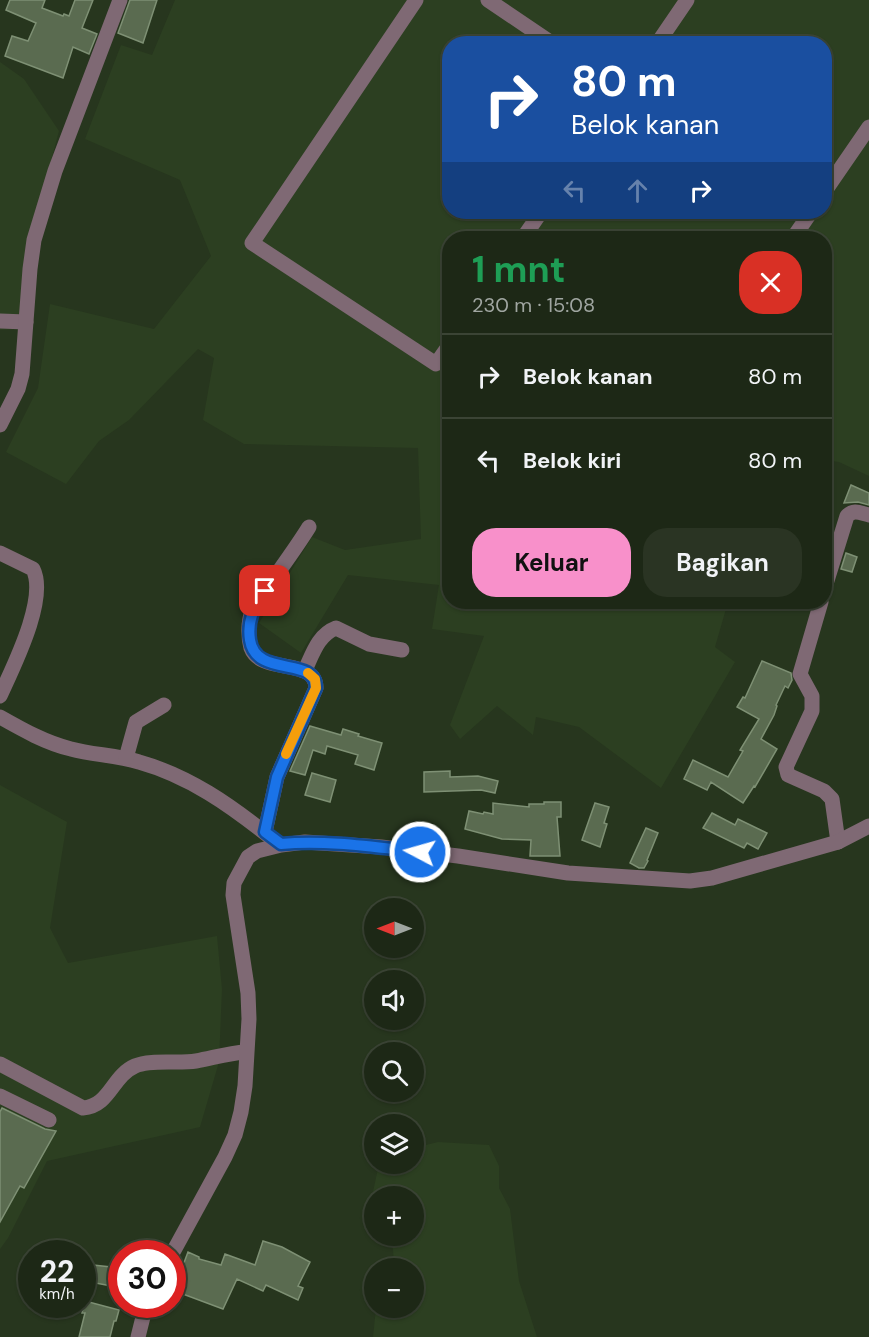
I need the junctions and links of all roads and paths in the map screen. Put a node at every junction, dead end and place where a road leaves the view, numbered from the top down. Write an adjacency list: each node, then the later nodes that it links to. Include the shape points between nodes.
1 (120, 0): 10 (street, via 39,224 31,256)
2 (416, 0): 11 (street, via 252,243 436,363)
3 (488, 0): 5 (street)
4 (687, 0): 6 (street)
5 (542, 36)
6 (662, 36)
7 (869, 127): 8 (street)
8 (832, 181)
9 (0, 321): 10 (street)
10 (26, 322): 12 (street, via 22,374)
11 (442, 355)
12 (0, 425)
13 (869, 515): 16 (street, via 850,512 846,516)
14 (309, 527): 19 (street, via 253,609 249,626 256,655 268,662)
15 (0, 553): 20 (street, via 33,569 37,584 27,632)
16 (832, 563)
17 (819, 609): 26 (street, via 800,674 812,696 812,711 786,767 788,775 824,791 832,799)
18 (402, 650): 19 (street, via 369,644 336,628 318,642)
19 (305, 670): 25 (street, via 315,679 316,688 277,777)
20 (0, 696)
21 (164, 705): 23 (street, via 136,722)
22 (0, 717): 23 (street, via 54,744)
23 (126, 758): 25 (street, via 201,787)
24 (869, 826): 26 (street)
25 (265, 832): 27 (street)
26 (838, 842): 27 (street, via 690,881 568,873 381,847)
27 (281, 844): 28 (street, via 248,857 234,883 248,993)
28 (246, 1052): 29 (street, via 134,1066 100,1103 82,1108); 32 (street, via 245,1086 235,1135)
29 (0, 1064)
30 (0, 1096): 31 (street)
31 (49, 1120)
32 (180, 1240)
33 (143, 1318): 34 (street)
34 (138, 1337)

